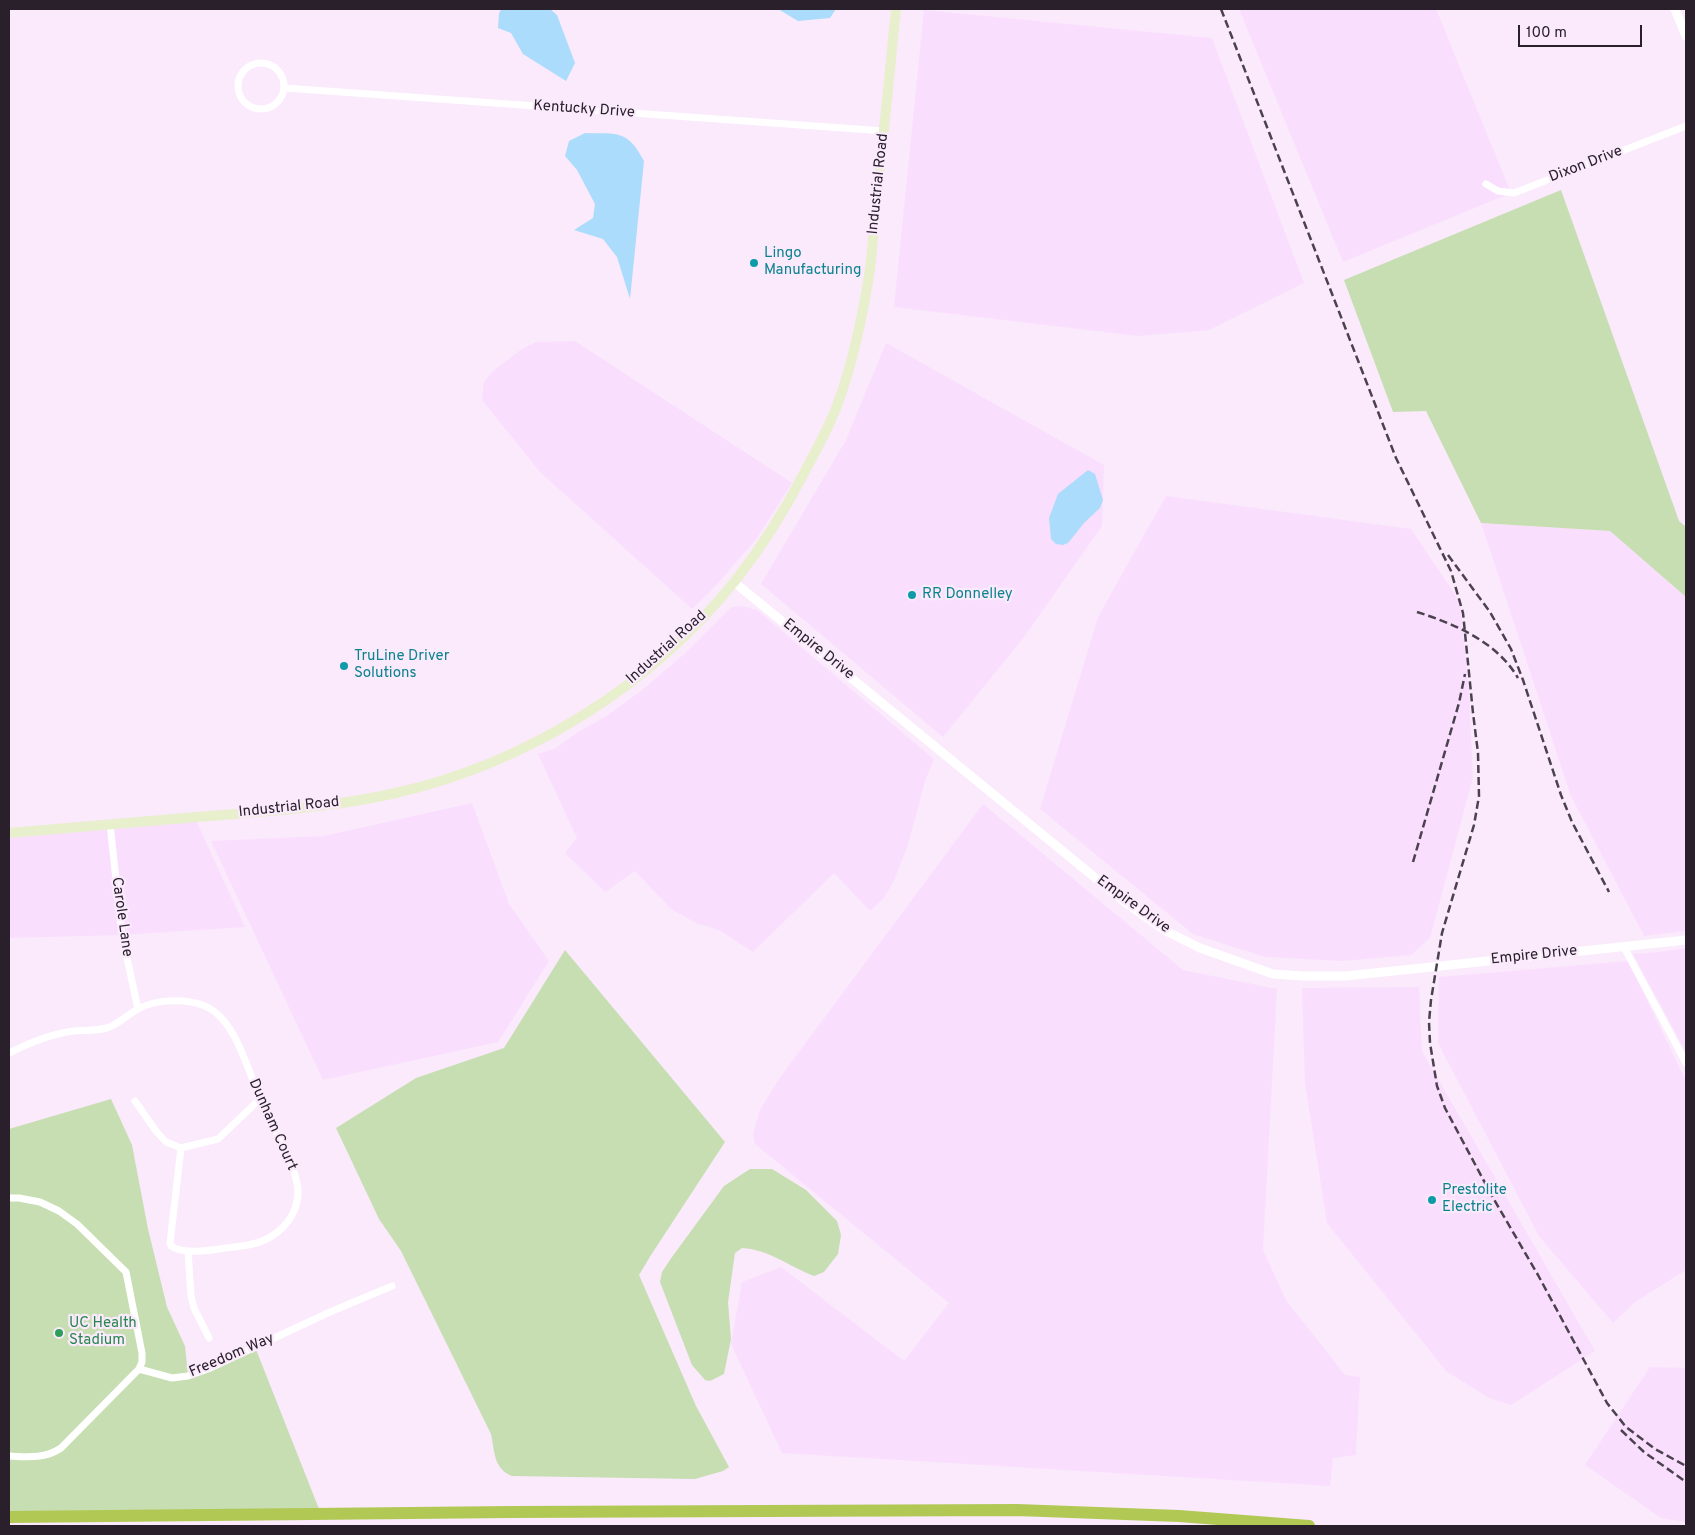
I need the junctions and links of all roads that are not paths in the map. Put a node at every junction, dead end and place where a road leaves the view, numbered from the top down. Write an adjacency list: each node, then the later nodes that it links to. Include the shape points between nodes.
1 (896, 9): 6 (main road, Industrial Road)
2 (1676, 9): 3 (street)
3 (1686, 36)
4 (285, 88): 4 (street, via 281,73 267,63 247,67 238,80 244,103 258,110 275,105); 6 (street, Kentucky Drive)
5 (1686, 126): 7 (street, Dixon Drive, via 1514,193 1498,191)
6 (884, 131): 8 (main road, Industrial Road, via 870,269 848,374 837,406 794,491)
7 (1486, 184)
8 (734, 582): 9 (main road, Industrial Road, via 684,636 621,690 558,729 465,772 397,793 320,807); 12 (street, Empire Drive, via 1137,912 1200,948 1273,974 1346,976)
9 (110, 824): 10 (main road, Industrial Road); 13 (street, Carole Lane, via 122,935)
10 (9, 833)
11 (1686, 940): 12 (street, Empire Drive)
12 (1624, 946): 15 (street)
13 (138, 1009): 14 (street, Dunham Court, via 108,1028 48,1037); 16 (street, Dunham Court, via 150,1004 181,1001 205,1006 219,1014 233,1034)
14 (9, 1053)
15 (1686, 1063)
16 (260, 1099): 18 (street, via 218,1139); 20 (street, Dunham Court, via 296,1180 294,1212 281,1230 260,1243)
17 (135, 1101): 18 (street, via 166,1142)
18 (181, 1148): 20 (street, via 170,1242 176,1249)
19 (9, 1198): 23 (street, via 40,1202 60,1211 126,1272 142,1353)
20 (188, 1251): 22 (street, via 191,1296)
21 (392, 1286): 23 (street, Freedom Way, via 188,1376 172,1378)
22 (209, 1338)
23 (139, 1369): 24 (street, via 53,1454)
24 (9, 1456)
25 (9, 1517): 26 (highway, via 1017,1510 1179,1516)
26 (1309, 1526)

